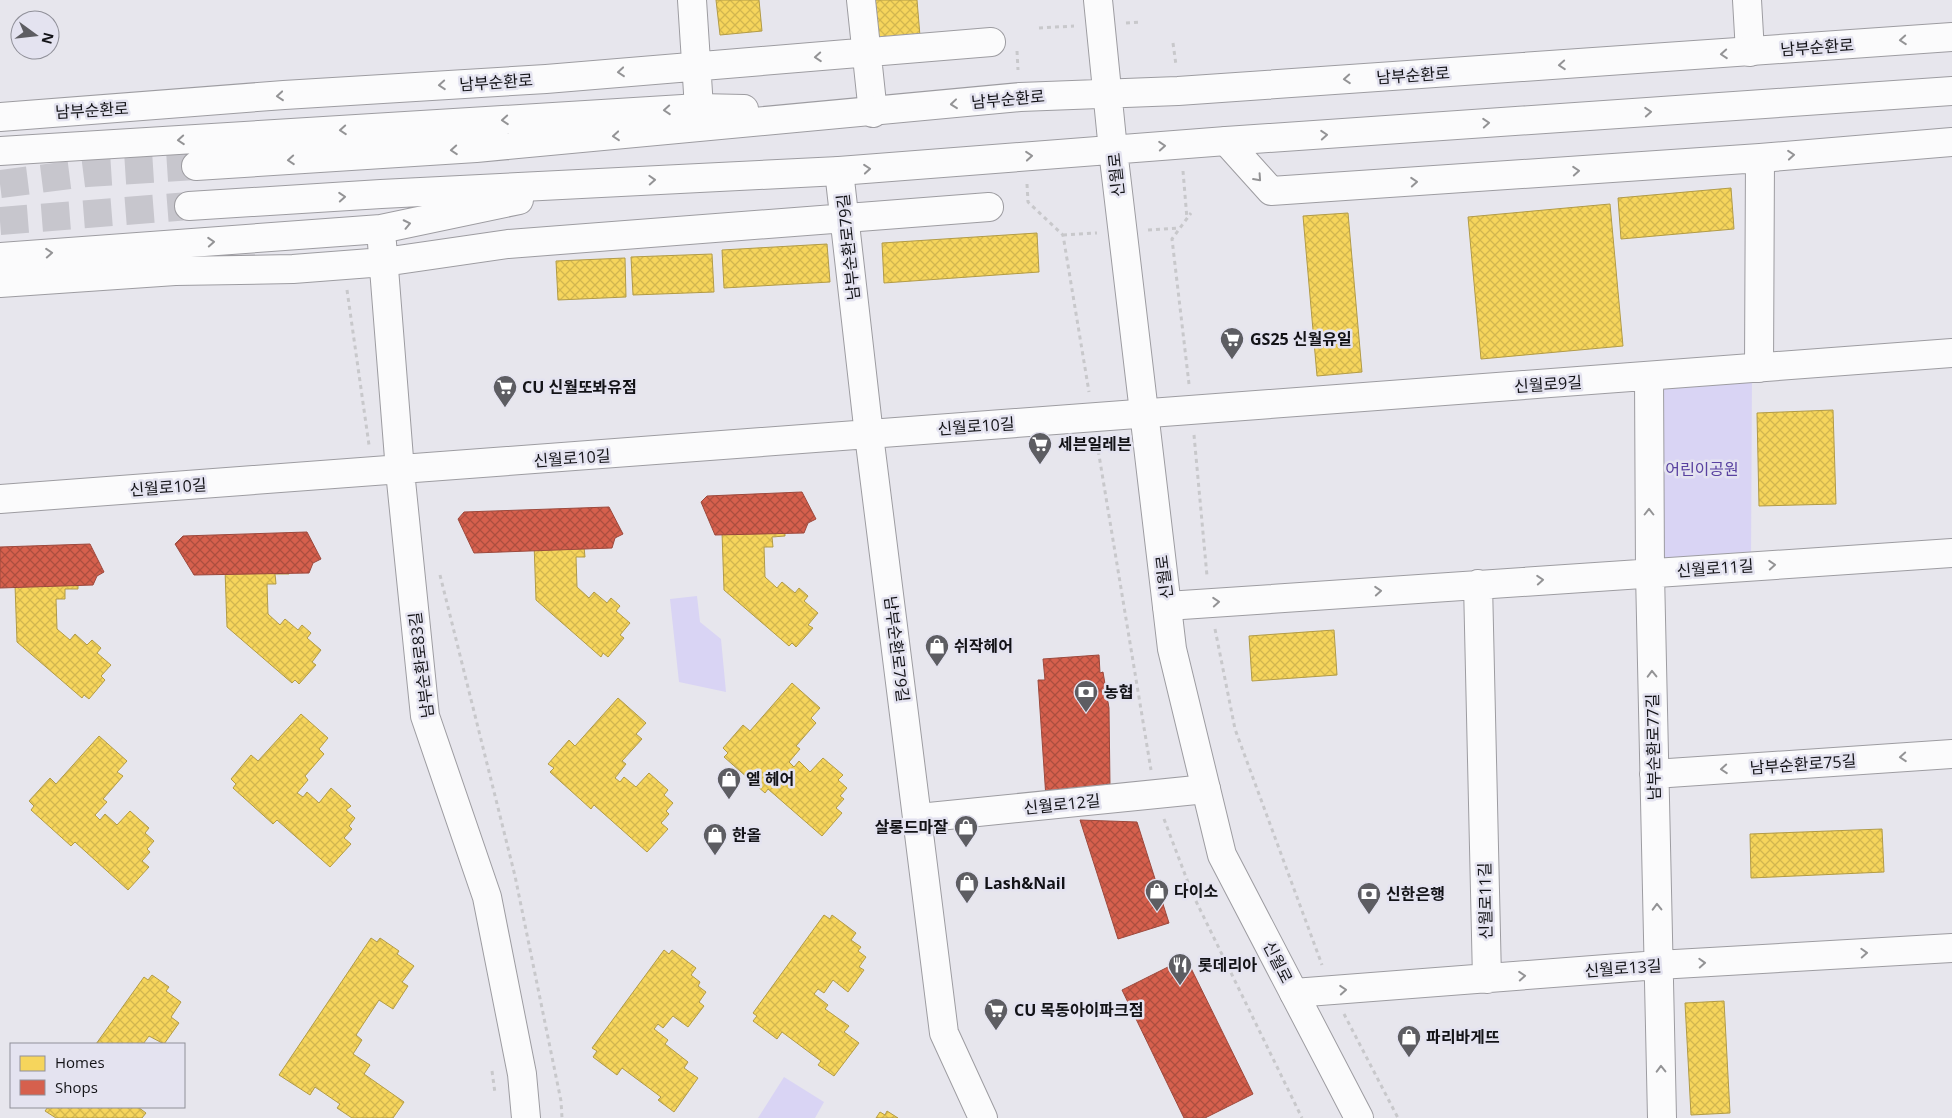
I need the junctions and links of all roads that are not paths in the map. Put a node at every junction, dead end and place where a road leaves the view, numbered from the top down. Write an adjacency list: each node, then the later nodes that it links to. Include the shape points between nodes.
1 (692, 0): 9 (street)
2 (861, 0): 8 (street)
3 (1098, 0): 11 (street, 신월로)
4 (1747, 0): 7 (street)
5 (1952, 37): 7 (street, 남부순환로, one-way to 7)
6 (991, 42): 8 (street, 남부순환로)
7 (1750, 52): 11 (street, 남부순환로, one-way to 11)
8 (867, 53): 9 (street, 남부순환로, one-way to 9); 14 (street)
9 (696, 66): 12 (street, 남부순환로, one-way to 12); 13 (street)
10 (1952, 91): 17 (street, one-way to 10)
11 (1108, 93): 14 (street, 남부순환로, one-way to 14, via 1020,97); 19 (street, 신월로)
12 (207, 102): 15 (street, 남부순환로); 16 (street)
13 (699, 108): 14 (street, 남부순환로); 16 (street, 남부순환로, one-way to 16)
14 (873, 112): 22 (street, 남부순환로, one-way to 22, via 476,148)
15 (0, 117)
16 (209, 138): 20 (street, 남부순환로, one-way to 20)
17 (1226, 142): 19 (street, one-way to 17); 21 (street, one-way to 21, via 1271,192)
18 (1952, 142): 21 (street, one-way to 18)
19 (1113, 150): 23 (street, one-way to 19); 37 (street, 신월로)
20 (0, 151)
21 (1760, 158): 35 (street)
22 (196, 166)
23 (840, 171): 24 (street, one-way to 23); 27 (street, 남부순환로79길)
24 (604, 182): 25 (street, one-way to 24); 28 (street, one-way to 24)
25 (189, 206)
26 (988, 207): 27 (street)
27 (845, 220): 31 (street, via 508,244); 38 (street, 남부순환로79길)
28 (381, 229): 29 (street, one-way to 28); 31 (street, 남부순환로83길)
29 (176, 244): 30 (street, one-way to 29); 32 (street)
30 (0, 257)
31 (384, 262): 32 (street, via 293,269); 39 (street, 남부순환로83길)
32 (174, 271): 33 (street)
33 (0, 283)
34 (1952, 353): 35 (street, 신월로9길)
35 (1759, 368): 36 (street, 신월로9길)
36 (1649, 376): 37 (street, 신월로9길); 42 (street, 남부순환로77길, one-way to 36)
37 (1144, 414): 38 (street, 신월로10길); 44 (street, 신월로)
38 (869, 434): 39 (street, 신월로10길); 48 (street, 남부순환로79길)
39 (400, 471): 40 (street, 신월로10길); 53 (street, 남부순환로83길, via 425,716 487,897 522,1074)
40 (0, 499)
41 (1952, 552): 42 (street, 신월로11길, one-way to 41)
42 (1650, 573): 43 (street, 신월로11길, one-way to 42); 46 (street, 남부순환로77길, one-way to 42)
43 (1478, 584): 44 (street, 신월로11길, one-way to 43); 51 (street, 신월로11길)
44 (1167, 606): 47 (street, 신월로, via 1172,649)
45 (1952, 754): 46 (street, 남부순환로75길, one-way to 46)
46 (1654, 774): 50 (street, 남부순환로77길, one-way to 46)
47 (1206, 789): 48 (street, 신월로12길); 52 (street, 신월로, via 1222,855)
48 (919, 818): 54 (street, 남부순환로79길, via 944,1033)
49 (1952, 948): 50 (street, 신월로13길, one-way to 49)
50 (1658, 966): 51 (street, 신월로13길, one-way to 50); 56 (street, 남부순환로77길, one-way to 50)
51 (1486, 979): 52 (street, 신월로13길, one-way to 51)
52 (1294, 993): 55 (street, 신월로)
53 (526, 1118)
54 (983, 1118)
55 (1359, 1118)
56 (1662, 1118)

